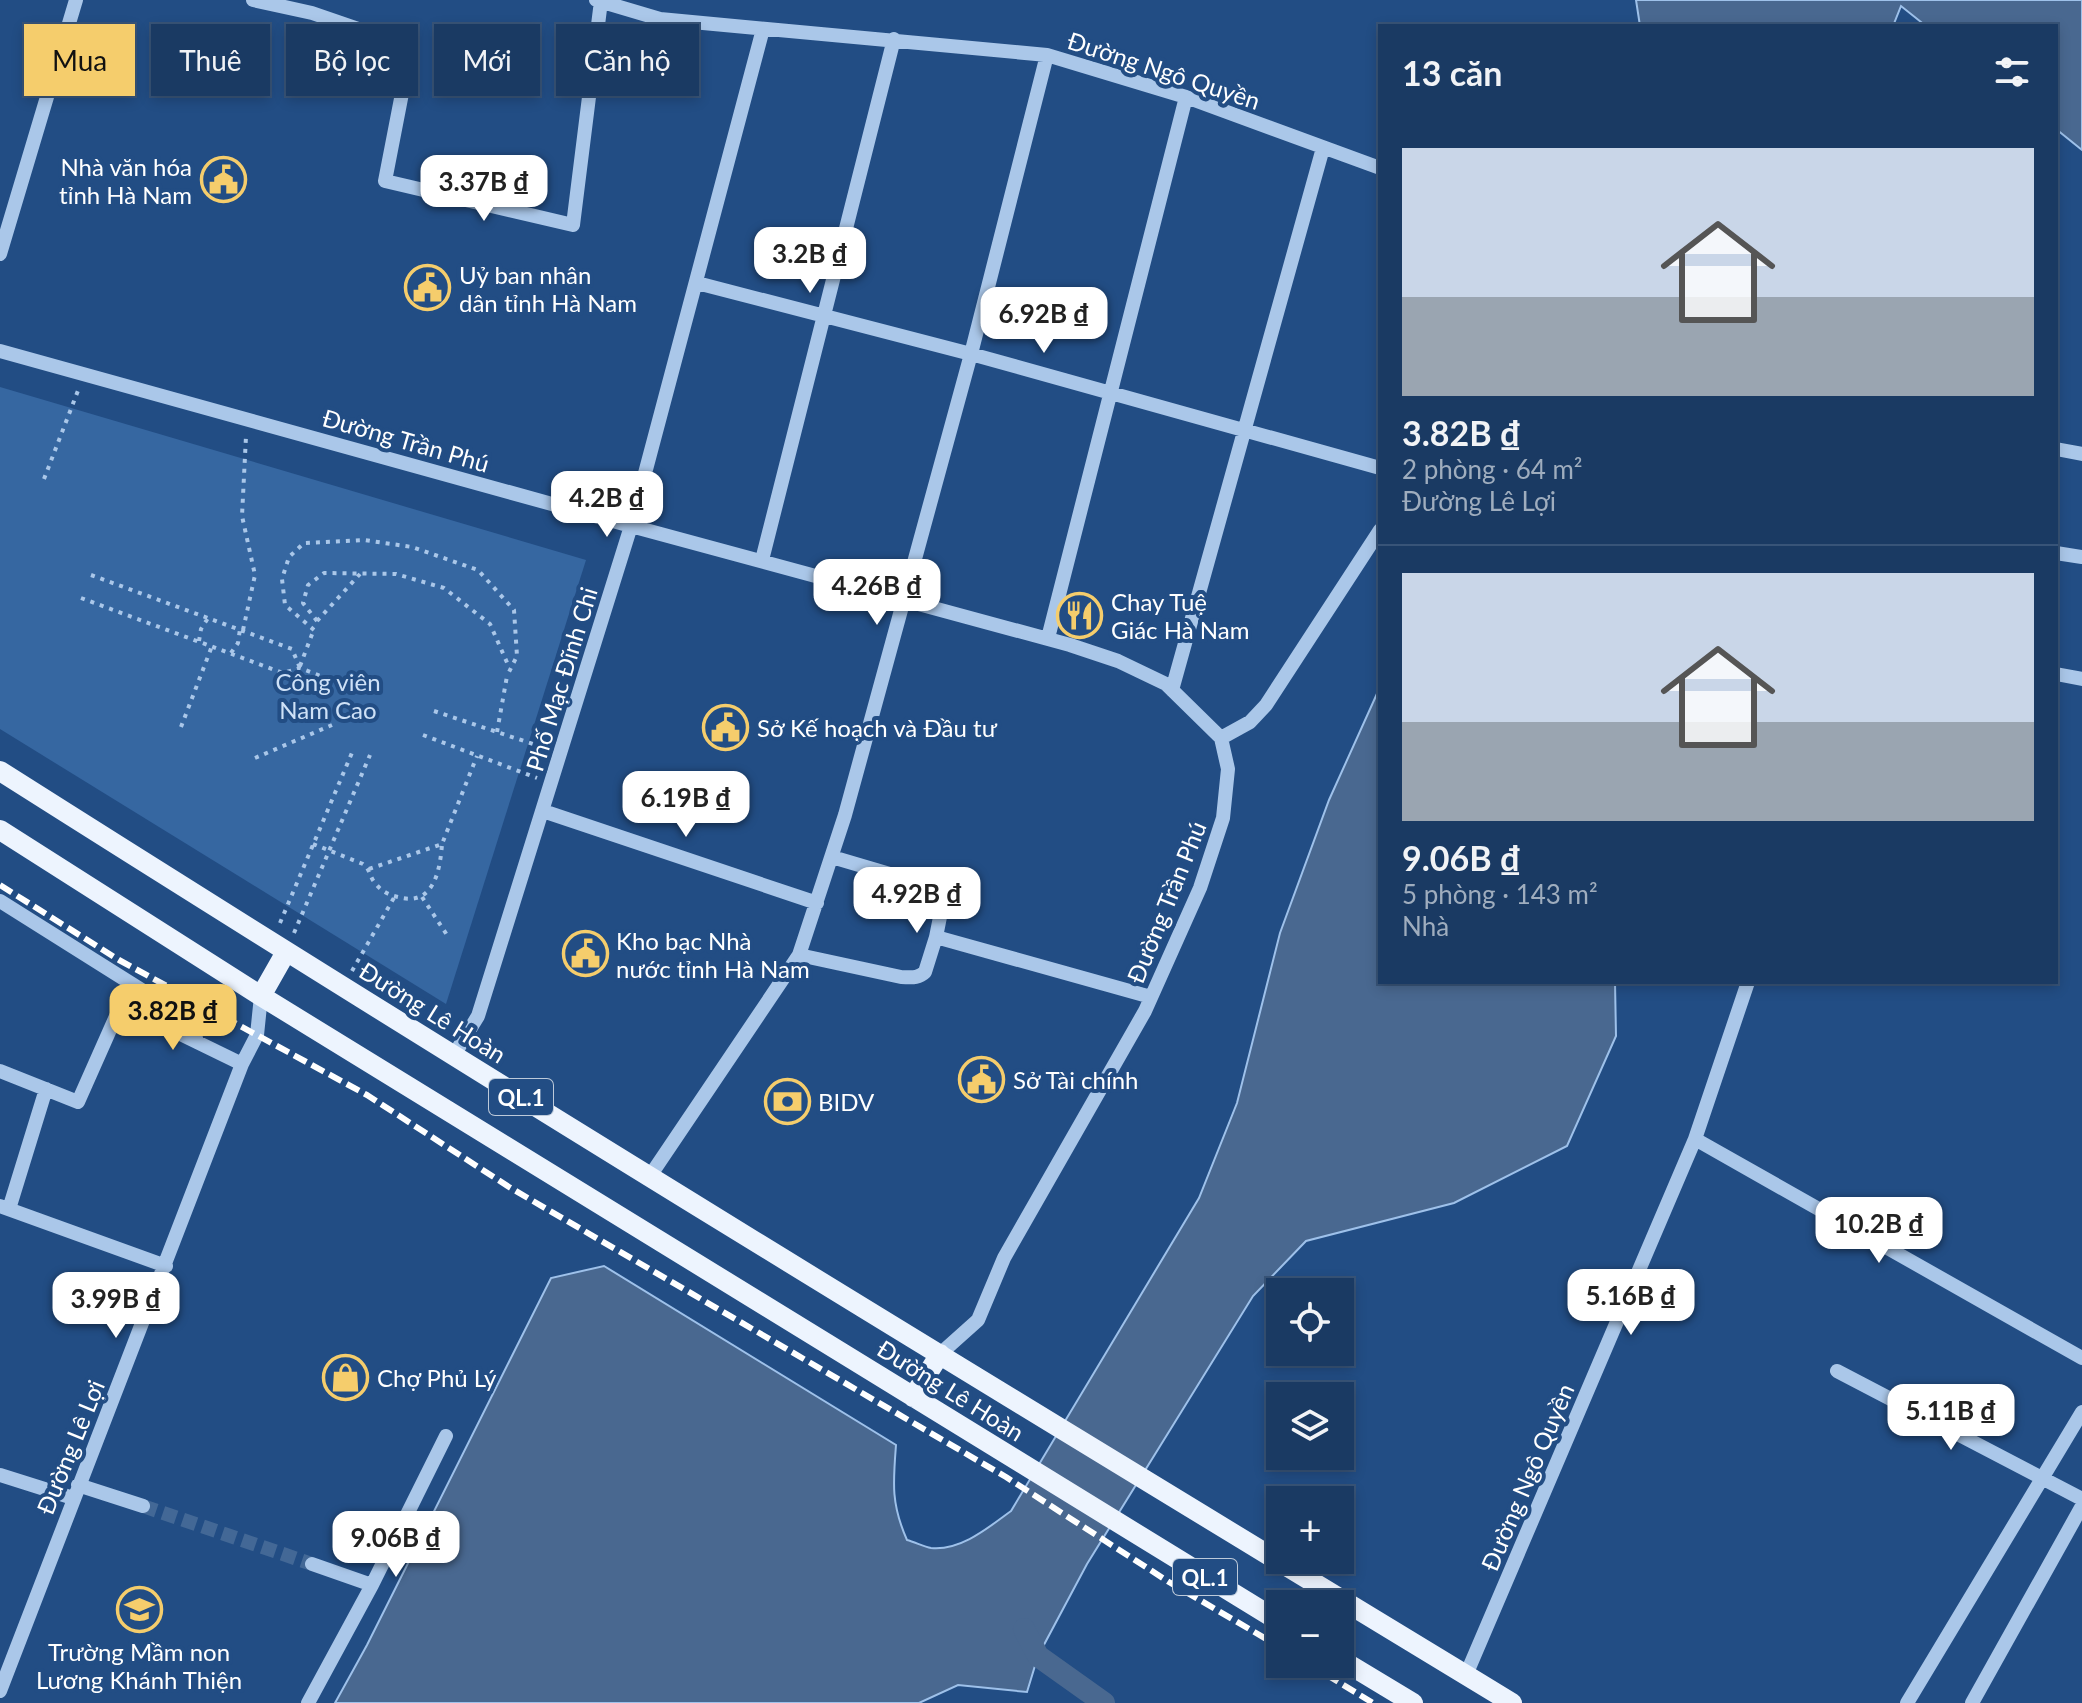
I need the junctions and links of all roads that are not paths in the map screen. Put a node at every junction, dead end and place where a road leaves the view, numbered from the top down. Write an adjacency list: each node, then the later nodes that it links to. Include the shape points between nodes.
1 (76, 0): 10 (street)
2 (255, 0): 3 (street, via 411,47 385,181 573,225)
3 (599, 1): 4 (street, Đường Ngô Quyền, via 660,19)
4 (763, 29): 5 (street, Đường Ngô Quyền); 11 (street, Phố Mạc Đĩnh Chi)
5 (894, 39): 6 (street, Đường Ngô Quyền); 12 (street)
6 (1047, 55): 7 (street, Đường Ngô Quyền); 14 (street)
7 (1186, 97): 8 (street, Đường Ngô Quyền); 15 (street)
8 (1323, 148): 9 (street, Đường Ngô Quyền); 16 (street)
9 (1378, 167)
10 (0, 254)
11 (697, 283): 12 (street); 20 (street, Phố Mạc Đĩnh Chi)
12 (824, 318): 14 (street); 24 (street)
13 (0, 351): 20 (street, Đường Trần Phú)
14 (971, 354): 15 (street); 25 (street)
15 (1110, 395): 16 (street); 26 (street)
16 (1244, 431): 19 (street); 29 (street)
17 (2058, 449): 18 (street)
18 (2082, 454)
19 (1378, 467)
20 (631, 526): 24 (street, Đường Trần Phú); 32 (street, Phố Mạc Đĩnh Chi)
21 (1378, 533): 30 (street, via 1266,705 1250,722)
22 (2058, 553): 23 (street)
23 (2082, 557)
24 (762, 560): 25 (street, Đường Trần Phú)
25 (904, 599): 26 (street, Đường Trần Phú); 34 (street)
26 (1048, 638): 29 (street, Đường Trần Phú, via 1118,661)
27 (2058, 674): 28 (street)
28 (2082, 679)
29 (1172, 690): 30 (street, Đường Trần Phú)
30 (1221, 738): 42 (street, Đường Trần Phú, via 1228,769 1223,818 1200,888)
31 (0, 771): 38 (main road, Đường Lê Hoàn / QL.1)
32 (543, 811): 36 (street); 44 (street, Phố Mạc Đĩnh Chi, via 478,1016)
33 (0, 830): 41 (main road, Đường Lê Hoàn / QL.1)
34 (832, 857): 36 (street); 37 (street, via 937,888 944,897)
35 (0, 901): 43 (street, via 175,1011 193,1028)
36 (817, 903): 39 (street)
37 (936, 937): 39 (street, via 925,972 912,978); 42 (street)
38 (279, 948): 41 (main road); 44 (main road, Đường Lê Hoàn / QL.1)
39 (799, 955): 49 (street)
40 (1747, 984): 48 (street, Đường Ngô Quyền)
41 (261, 996): 45 (street, Đường Lê Lợi, via 257,1035); 55 (main road, Đường Lê Hoàn / QL.1)
42 (1151, 997): 52 (street, Đường Trần Phú, via 1004,1258 978,1320)
43 (197, 1042): 45 (street); 47 (street, via 121,1005 78,1102)
44 (454, 1055): 49 (main road, Đường Lê Hoàn / QL.1)
45 (242, 1064): 51 (street, Đường Lê Lợi)
46 (0, 1071): 47 (street)
47 (46, 1089): 50 (street)
48 (1695, 1139): 53 (street); 68 (street, Đường Ngô Quyền)
49 (650, 1176): 52 (main road, Đường Lê Hoàn / QL.1)
50 (4, 1207): 51 (street)
51 (166, 1266): 60 (street, Đường Lê Lợi)
52 (940, 1354): 55 (main road); 68 (main road, Đường Lê Hoàn / QL.1)
53 (2082, 1358)
54 (1837, 1371): 59 (street)
55 (913, 1397): 66 (main road, Đường Lê Hoàn / QL.1)
56 (2082, 1412): 59 (street)
57 (446, 1436): 65 (street)
58 (0, 1475): 60 (street)
59 (2043, 1480): 61 (street); 73 (street)
60 (75, 1492): 62 (street); 69 (street, Đường Lê Lợi)
61 (2082, 1499)
62 (143, 1506)
63 (2082, 1506): 74 (street)
64 (312, 1564): 65 (street)
65 (372, 1585): 70 (street)
66 (1266, 1614)
67 (1354, 1667): 71 (main road)
68 (1466, 1675): 72 (main road, QL.1)
69 (0, 1691)
70 (308, 1703)
71 (1413, 1703)
72 (1512, 1703)
73 (1907, 1703)
74 (1972, 1703)

